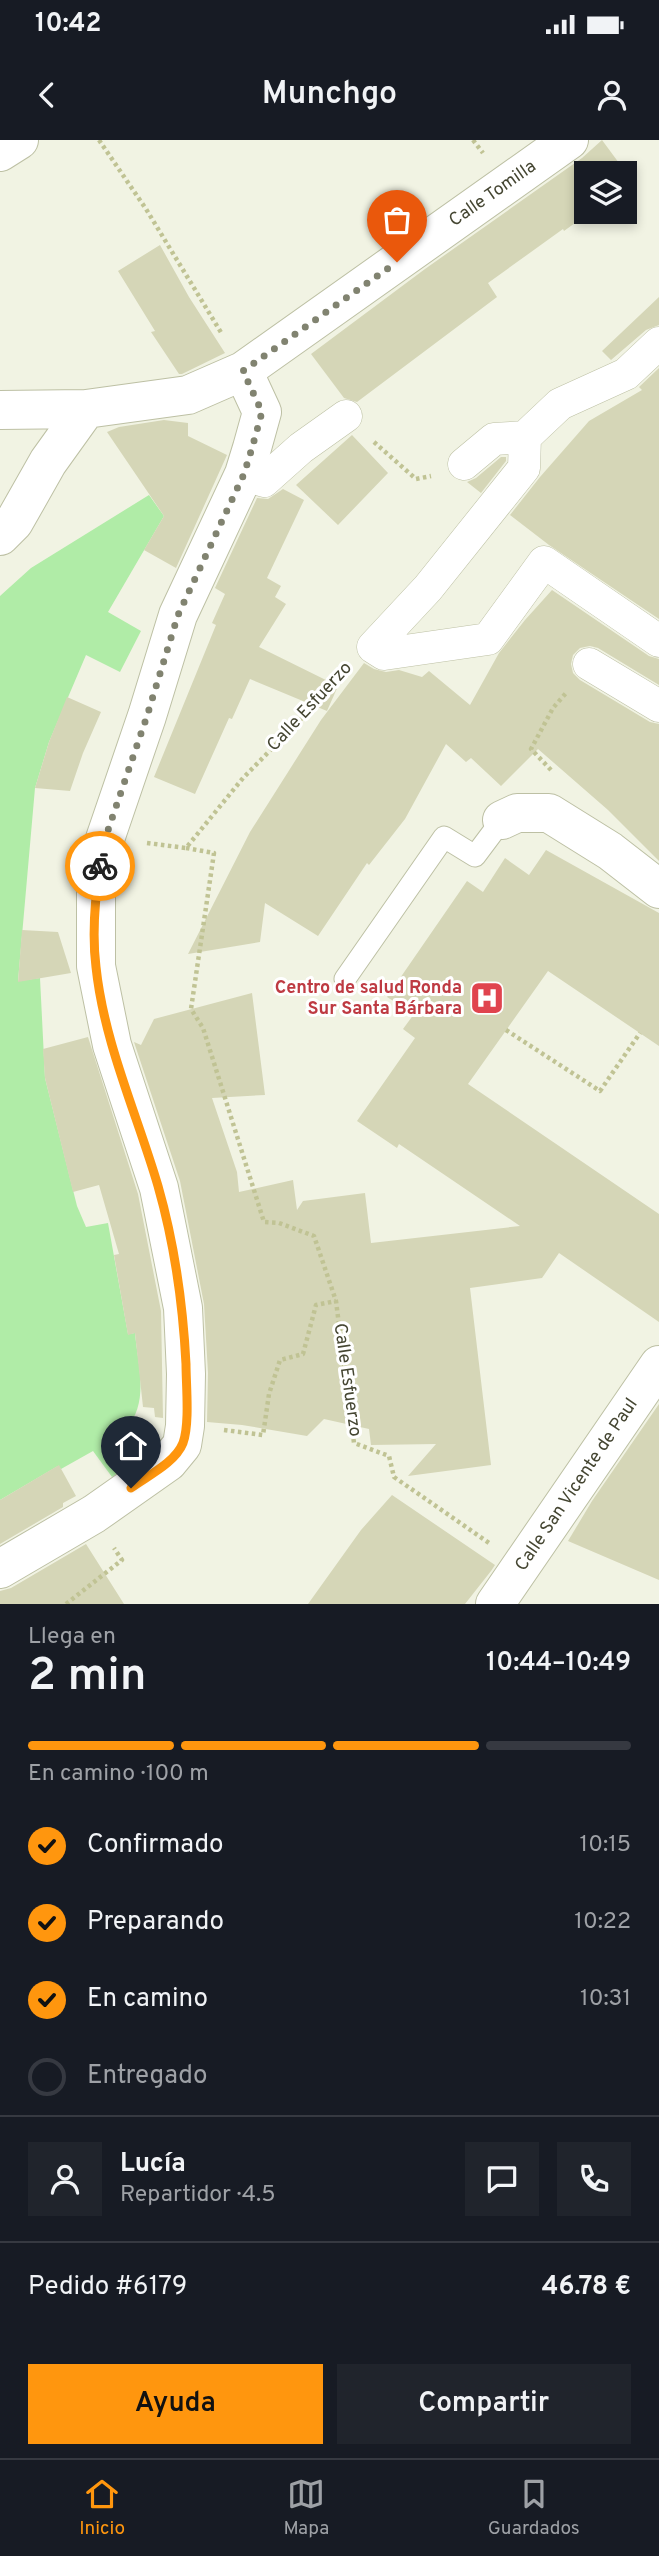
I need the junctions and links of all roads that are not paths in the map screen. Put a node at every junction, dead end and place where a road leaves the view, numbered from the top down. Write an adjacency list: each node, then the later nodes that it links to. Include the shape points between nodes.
1 (19, 140): 3 (street)
2 (569, 140): 5 (street, Calle Tomilla)
3 (0, 152)
4 (659, 343): 9 (street, via 626,374 560,404)
5 (243, 371): 6 (street, Calle Tomilla, via 188,395); 11 (street, via 262,412)
6 (86, 409): 7 (street, Calle Tomilla); 12 (street, via 48,462 14,522)
7 (0, 410)
8 (346, 416): 11 (street, via 264,481)
9 (525, 437): 10 (street, via 494,439); 13 (street, via 524,468 428,588 373,647 384,654 488,639 544,562)
10 (464, 464)
11 (244, 474): 20 (street, via 178,615 105,839 96,894 96,966 111,1045 159,1188 183,1308 182,1444 168,1462 94,1514)
12 (0, 536)
13 (659, 640)
14 (589, 664): 15 (street)
15 (659, 706)
16 (502, 820): 17 (street, via 517,813 550,813); 18 (lane, via 475,856 444,837)
17 (659, 889)
18 (345, 979)
19 (659, 1365): 21 (street, Calle San Vicente de Paul)
20 (0, 1569)
21 (495, 1604)

